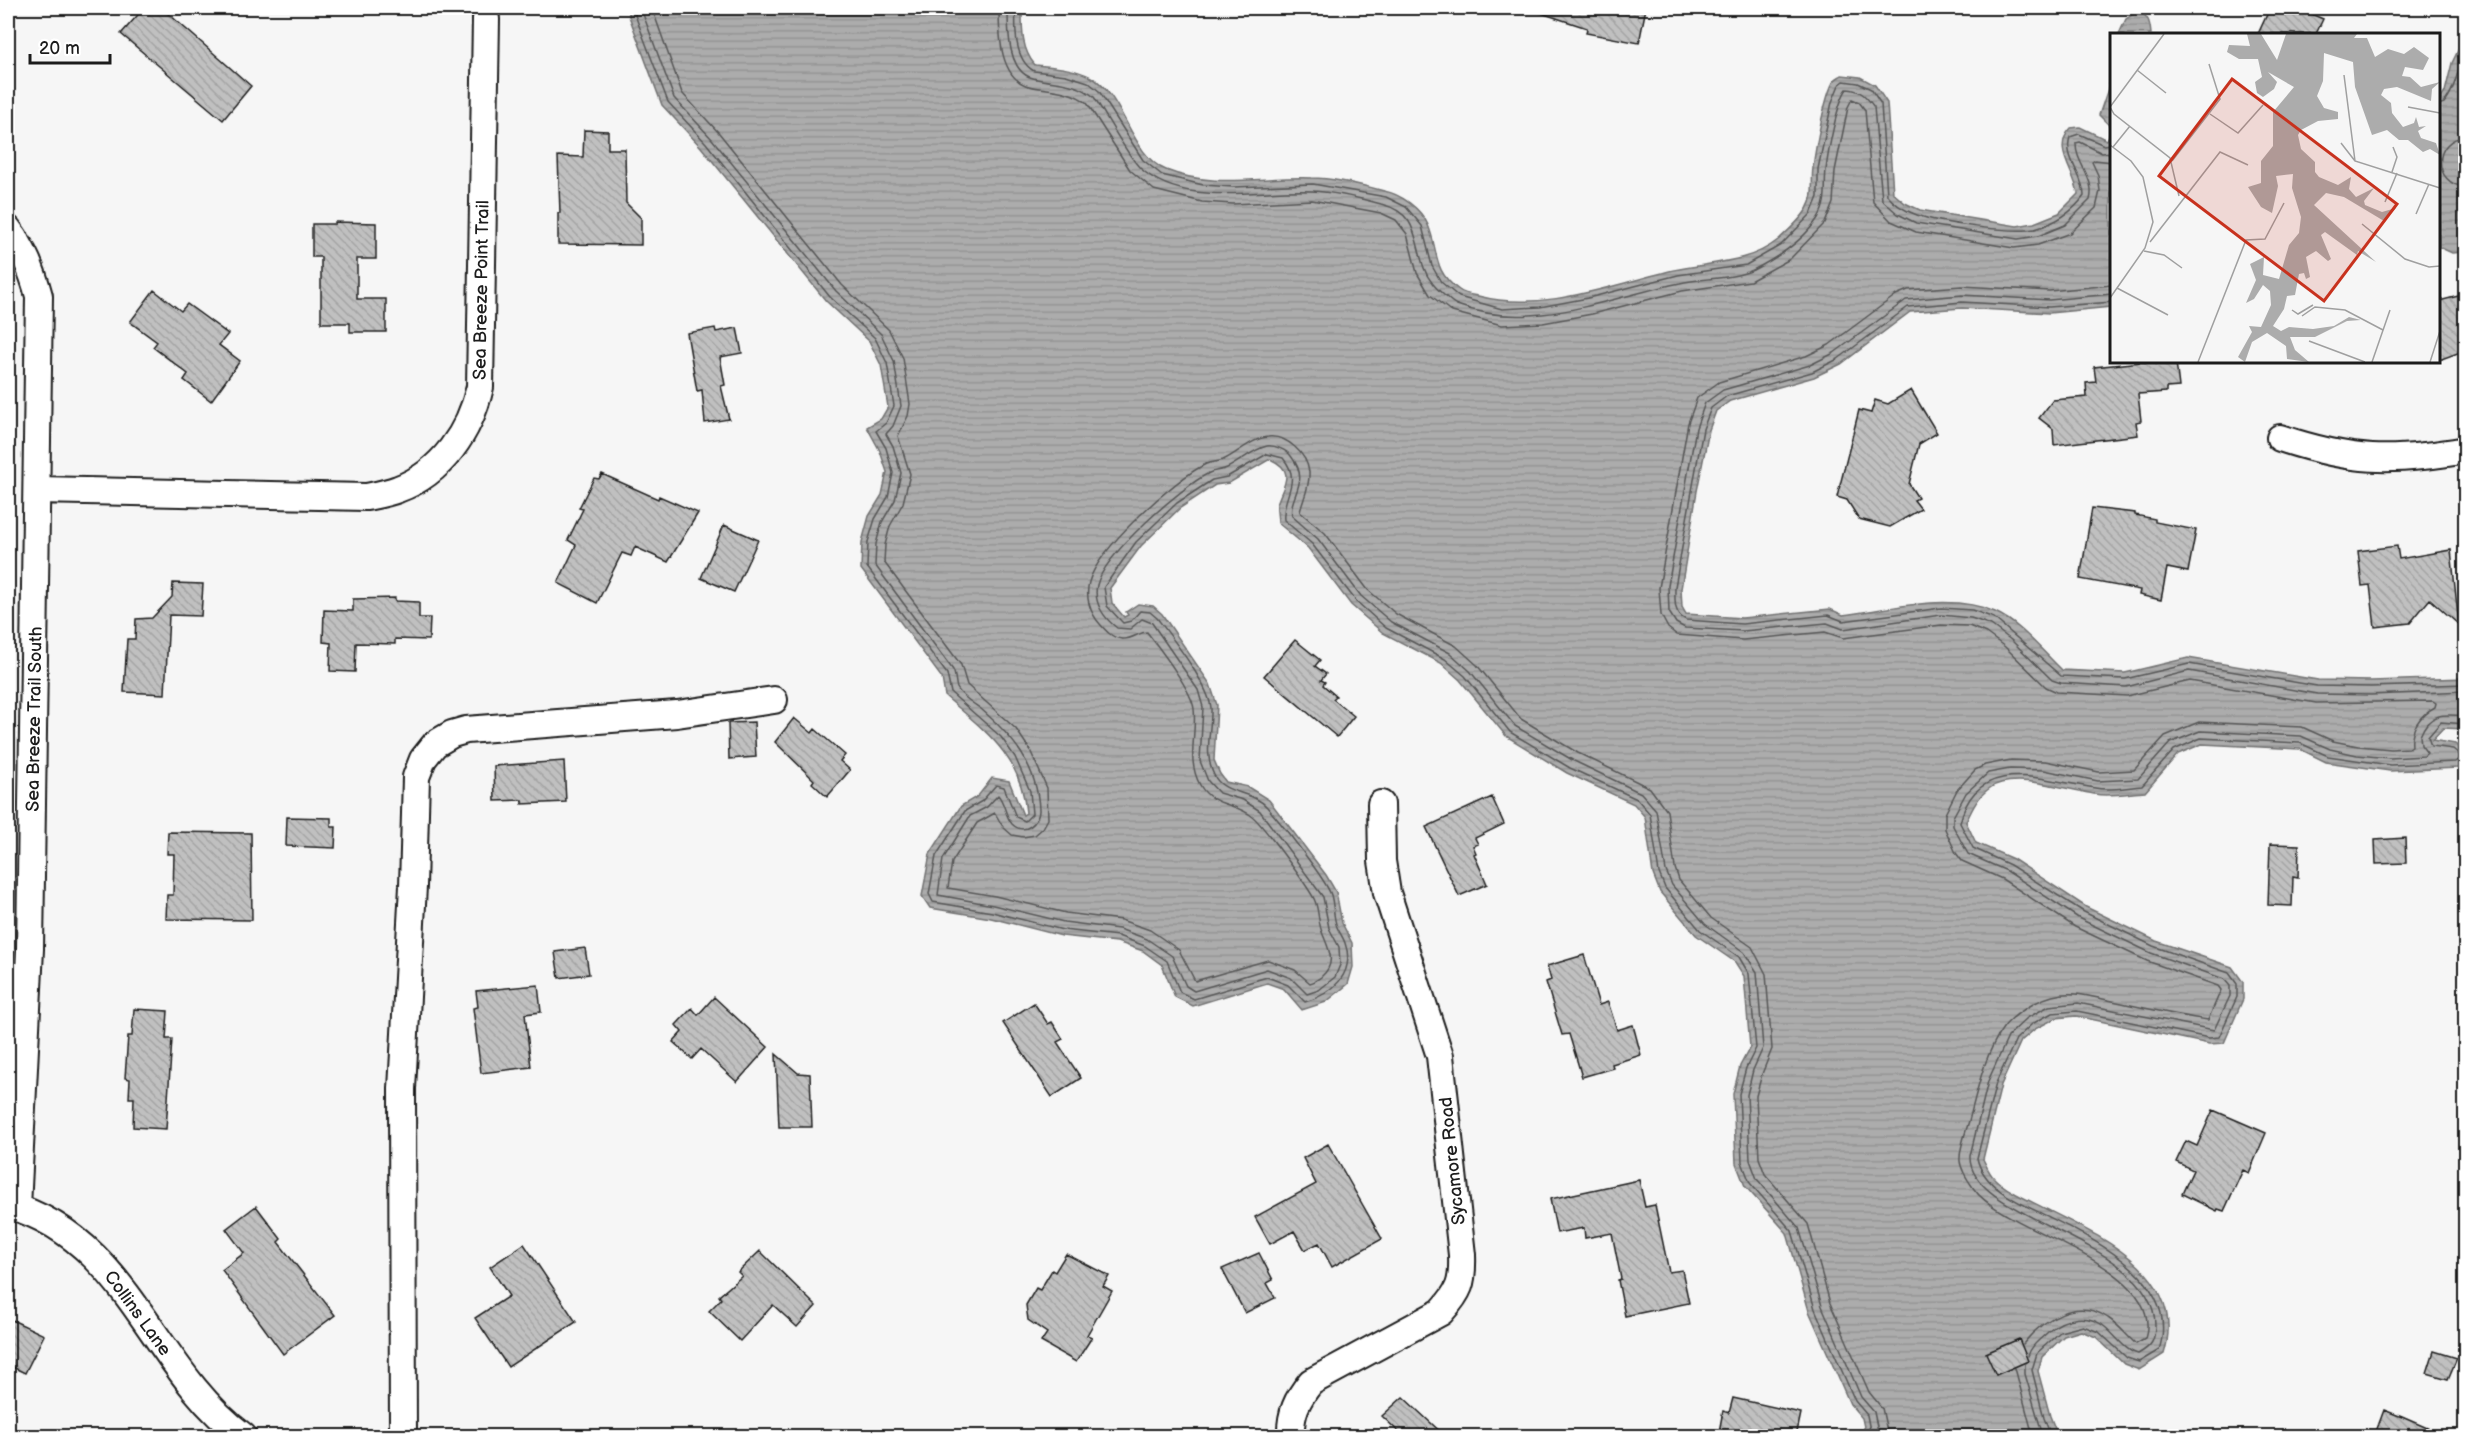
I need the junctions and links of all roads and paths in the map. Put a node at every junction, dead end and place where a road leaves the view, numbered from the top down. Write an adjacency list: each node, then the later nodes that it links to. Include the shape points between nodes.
1 (486, 19): 5 (street, Sea Breeze Point Trail, via 480,387 468,425 453,449 419,479 399,489 366,497)
2 (8, 229): 5 (street, Sea Breeze Trail South, via 32,269 39,296)
3 (2280, 438): 4 (street, via 2318,451 2392,460)
4 (2466, 450)
5 (38, 490): 8 (street, Sea Breeze Trail South, via 30,949)
6 (774, 700): 10 (street, via 677,714 466,730 435,744 423,759 416,777 402,1089)
7 (1381, 804): 11 (street, Sycamore Road, via 1386,893 1440,1056 1462,1279 1457,1294 1442,1312 1311,1382 1299,1397 1292,1416)
8 (12, 1206): 9 (street, Collins Lane, via 55,1225 87,1248 121,1284 206,1404)
9 (243, 1437)
10 (403, 1437)
11 (1291, 1437)

